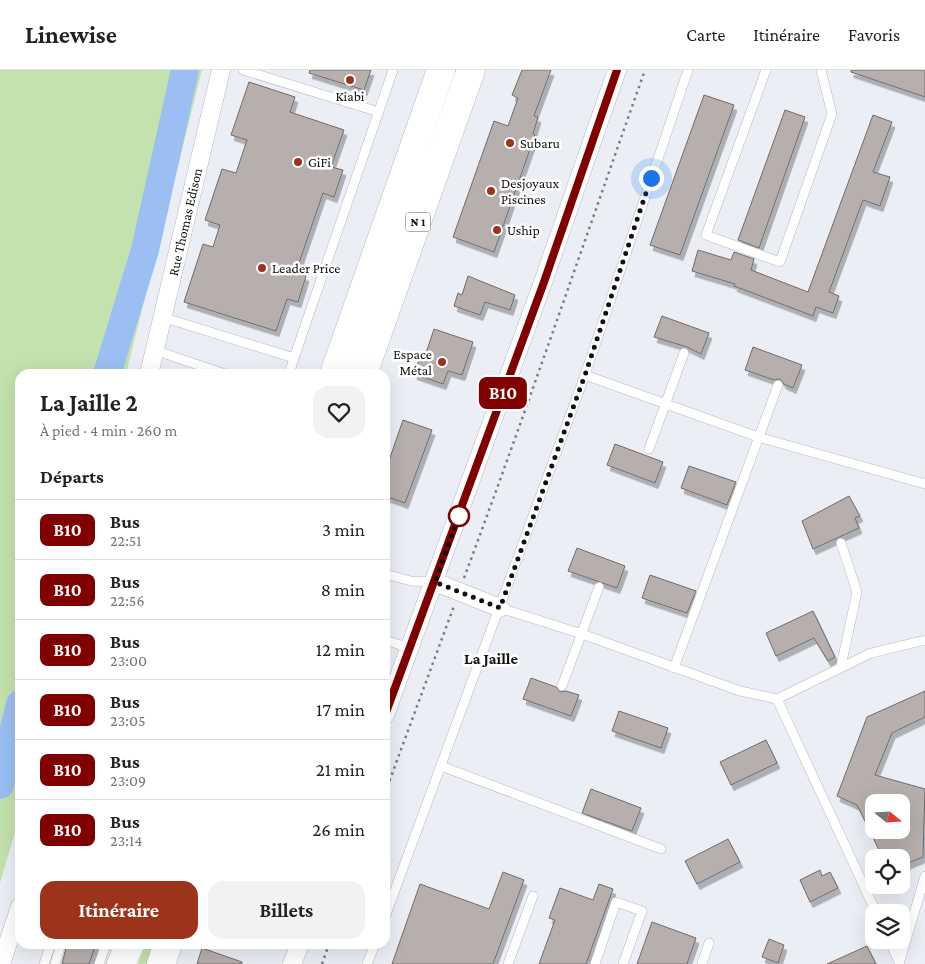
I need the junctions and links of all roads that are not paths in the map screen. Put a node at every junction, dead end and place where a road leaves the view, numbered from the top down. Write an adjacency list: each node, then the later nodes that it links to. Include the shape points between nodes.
1 (221, 70): 12 (street, Rue Thomas Edison)
2 (243, 70): 10 (lane)
3 (392, 70): 10 (lane)
4 (441, 70): 11 (highway, N 1)
5 (472, 70): 21 (highway, N 1)
6 (617, 70): 30 (street)
7 (688, 70): 22 (lane)
8 (766, 70): 9 (lane, via 706,236 780,262 832,114)
9 (821, 70)
10 (378, 112): 15 (lane)
11 (363, 291): 19 (highway); 20 (highway, N 1)
12 (162, 317): 13 (street, Rue Thomas Edison); 15 (lane)
13 (154, 350): 16 (street, Rue Thomas Edison); 17 (lane)
14 (684, 353): 24 (lane)
15 (294, 358): 18 (lane)
16 (149, 369)
17 (210, 369)
18 (291, 369)
19 (323, 369)
20 (336, 369)
21 (365, 369)
22 (585, 375): 24 (lane); 32 (lane)
23 (778, 385): 25 (lane)
24 (665, 404): 25 (lane); 26 (lane)
25 (758, 437): 27 (lane); 38 (lane)
26 (649, 450)
27 (925, 484)
28 (841, 542): 37 (lane, via 857,592)
29 (390, 575): 30 (lane, via 411,581)
30 (435, 582): 32 (street); 36 (street)
31 (599, 587): 33 (lane)
32 (500, 608): 33 (lane); 42 (lane)
33 (582, 634): 38 (lane); 39 (lane)
34 (925, 640): 37 (lane, via 871,653)
35 (390, 642): 36 (lane)
36 (410, 648): 41 (street)
37 (841, 666): 40 (lane)
38 (674, 668): 40 (lane, via 740,691)
39 (562, 686)
40 (777, 699): 47 (lane)
41 (390, 702)
42 (441, 766): 43 (lane); 46 (lane)
43 (661, 849)
44 (925, 876): 58 (lane)
45 (533, 896): 68 (lane)
46 (390, 904)
47 (872, 904)
48 (15, 922): 59 (street)
49 (710, 943): 71 (lane)
50 (49, 949): 60 (lane)
51 (60, 949): 61 (lane)
52 (133, 949): 64 (highway)
53 (166, 949): 65 (highway)
54 (298, 949): 66 (street)
55 (373, 949): 67 (lane)
56 (893, 949): 58 (lane)
57 (115, 950): 62 (lane, via 95,958); 63 (lane)
58 (900, 963)
59 (1, 964)
60 (44, 964)
61 (55, 964)
62 (93, 964)
63 (99, 964)
64 (128, 964)
65 (161, 964)
66 (292, 964)
67 (368, 964)
68 (508, 964)
69 (595, 964): 70 (lane, via 616,902 642,911)
70 (623, 964)
71 (702, 964)

